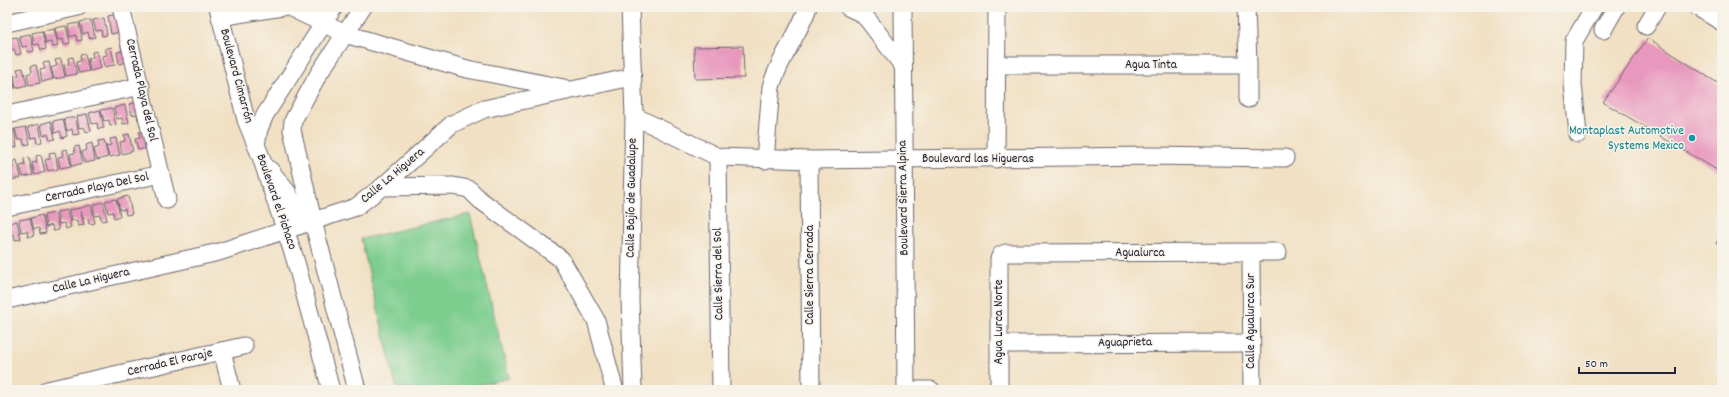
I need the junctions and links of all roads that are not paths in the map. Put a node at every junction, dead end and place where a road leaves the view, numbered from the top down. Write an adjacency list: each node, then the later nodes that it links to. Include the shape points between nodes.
1 (78, 7): 19 (street)
2 (121, 7): 28 (street, Cerrada Playa del Sol)
3 (282, 7): 17 (street)
4 (289, 7): 20 (street)
5 (334, 7): 20 (street, Boulevard el Pichaco)
6 (362, 7): 23 (street)
7 (630, 7): 27 (street, Calle Bajío de Guadalupe)
8 (808, 7): 39 (street, via 774,76)
9 (848, 7): 26 (street, via 861,13 868,20)
10 (902, 7): 26 (street, Boulevard Sierra Alpina)
11 (997, 7): 24 (street)
12 (1246, 7): 25 (street)
13 (1594, 7): 33 (street, via 1574,41 1573,84)
14 (1616, 7): 22 (street)
15 (1657, 7): 21 (street)
16 (1697, 7): 18 (street)
17 (219, 12): 34 (street, Boulevard Cimarrón, via 246,120)
18 (1722, 22)
19 (7, 23)
20 (323, 23): 23 (street); 34 (street, Boulevard el Pichaco, via 265,115 259,129)
21 (1646, 26)
22 (1603, 30)
23 (345, 34): 29 (street, via 467,69); 45 (street, via 318,75 293,121 292,130)
24 (997, 65): 25 (street, Agua Tinta); 38 (street)
25 (1248, 65): 30 (street)
26 (902, 66): 37 (street, Boulevard Sierra Alpina)
27 (632, 77): 29 (street, Calle La Higuera); 32 (street, Calle Bajío de Guadalupe)
28 (141, 86): 31 (street, Cerrada Playa Del Sol); 41 (street, Cerrada Playa del Sol)
29 (574, 90): 42 (street, Calle La Higuera, via 484,109 452,124)
30 (1248, 99)
31 (7, 115)
32 (634, 116): 35 (street, Boulevard las Higueras); 55 (street, Calle Bajío de Guadalupe, via 630,299)
33 (1578, 134)
34 (259, 151): 45 (street, via 288,193 298,214); 46 (street, Boulevard el Pichaco)
35 (718, 157): 39 (street, Boulevard las Higueras); 61 (street, Calle Sierra del Sol)
36 (1285, 158): 38 (street, Boulevard las Higueras, via 1152,156)
37 (904, 159): 38 (street, Boulevard las Higueras); 40 (street, Boulevard las Higueras); 63 (street, Boulevard Sierra Alpina)
38 (996, 159)
39 (764, 160): 40 (street, Boulevard las Higueras)
40 (809, 160): 62 (street, Calle Sierra Cerrada)
41 (161, 174): 43 (street, Cerrada Playa Del Sol); 44 (street, Cerrada Playa Del Sol)
42 (382, 187): 45 (street, Calle La Higuera, via 356,207); 56 (street, via 453,186 469,189 480,200 561,259 596,320)
43 (167, 200)
44 (7, 207)
45 (313, 221): 46 (street, Calle La Higuera); 60 (street)
46 (285, 229): 50 (street, Calle La Higuera, via 219,252); 59 (street, Boulevard el Pichaco)
47 (1278, 252): 48 (street, Agualurca)
48 (1251, 253): 49 (street, Agualurca); 51 (street, Calle Agualurca Sur)
49 (1001, 255): 52 (street, Agua Lurca Norte)
50 (7, 300)
51 (1251, 343): 52 (street, Aguaprieta); 66 (street, Calle Agualurca Sur)
52 (999, 344): 65 (street, Agua Lurca Norte)
53 (244, 346): 54 (street, Cerrada El Paraje)
54 (222, 351): 57 (street, Cerrada El Paraje); 58 (street, Cerrada El Paraje)
55 (633, 387): 56 (street)
56 (610, 389)
57 (47, 390)
58 (232, 390)
59 (331, 390)
60 (357, 390)
61 (721, 390)
62 (811, 390)
63 (906, 390): 64 (street)
64 (931, 390)
65 (999, 390)
66 (1252, 390)

